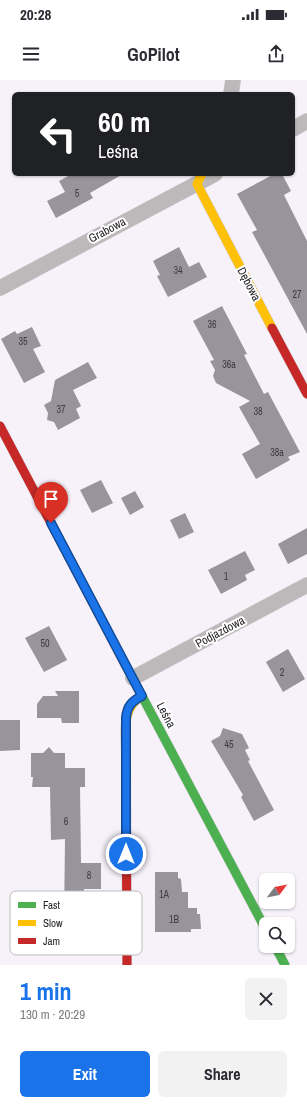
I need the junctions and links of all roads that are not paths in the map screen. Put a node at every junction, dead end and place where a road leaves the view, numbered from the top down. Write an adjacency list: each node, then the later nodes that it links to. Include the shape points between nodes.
1 (233, 80): 2 (street)
2 (231, 92)
3 (307, 121): 4 (street)
4 (295, 128)
5 (209, 176): 6 (street, Grabowa)
6 (199, 179): 7 (street, Grabowa); 8 (street, Dębowa)
7 (0, 288)
8 (307, 394)
9 (0, 426): 11 (street, Leśna)
10 (307, 585): 11 (street, Podjazdowa)
11 (133, 678): 12 (street, Leśna)
12 (142, 696): 13 (street, via 133,701 127,709 126,718); 14 (street, Leśna)
13 (127, 891)
14 (259, 917)
15 (279, 953): 18 (street)
16 (127, 955): 17 (street)
17 (127, 965)
18 (285, 965)

